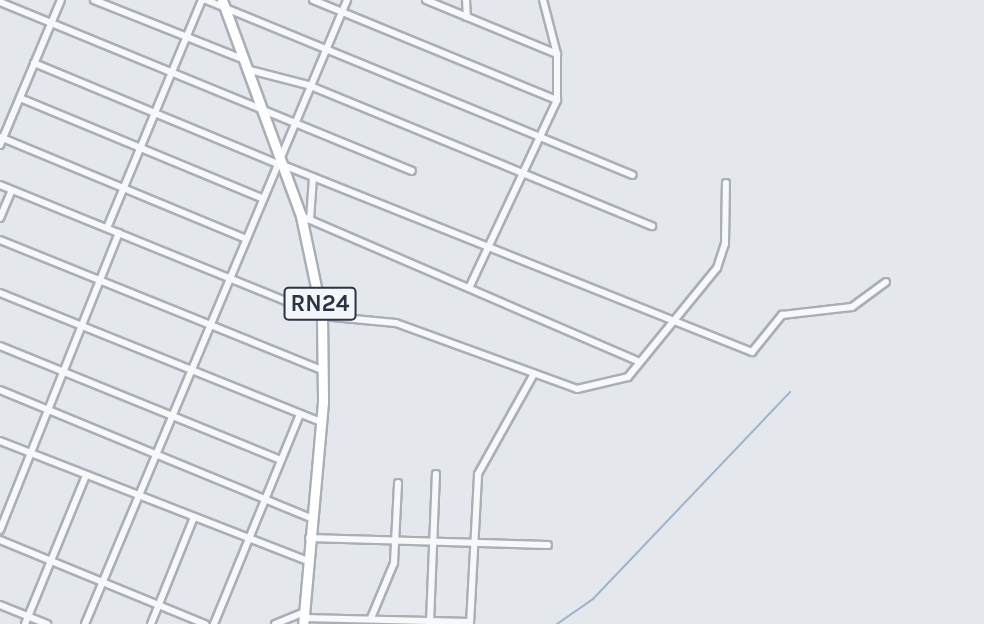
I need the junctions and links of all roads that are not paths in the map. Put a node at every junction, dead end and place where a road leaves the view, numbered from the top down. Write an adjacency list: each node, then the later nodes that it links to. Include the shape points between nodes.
1 (61, 0): 13 (street)
2 (94, 0): 14 (street)
3 (204, 0): 10 (street); 14 (street)
4 (313, 0): 11 (street)
5 (347, 0): 11 (street)
6 (426, 0): 12 (street)
7 (466, 0): 12 (street)
8 (543, 0): 16 (street)
9 (0, 2): 13 (street)
10 (222, 3): 15 (street); 17 (main road, RN24)
11 (342, 12): 15 (street); 23 (street)
12 (467, 17): 16 (street)
13 (50, 24): 18 (street); 20 (street)
14 (186, 39): 17 (street); 20 (street)
15 (324, 51): 21 (street); 27 (street)
16 (557, 54): 23 (street)
17 (240, 58): 19 (main road, RN24)
18 (34, 63): 22 (street); 24 (street)
19 (244, 69): 21 (street); 25 (main road, RN24)
20 (171, 75): 24 (street); 25 (street)
21 (308, 85): 26 (street); 33 (street)
22 (20, 98): 28 (street); 29 (street)
23 (557, 100): 27 (street)
24 (155, 113): 29 (street); 31 (street)
25 (262, 114): 26 (street); 30 (main road, RN24)
26 (292, 124): 30 (street); 32 (street)
27 (541, 136): 33 (street); 34 (street)
28 (1, 140): 38 (street)
29 (140, 148): 38 (street); 40 (street)
30 (279, 154): 31 (main road, RN24)
31 (279, 164): 35 (street); 40 (street); 42 (main road, RN24)
32 (412, 171)
33 (525, 173): 43 (street); 48 (street)
34 (633, 175)
35 (313, 177): 42 (street); 48 (street)
36 (726, 183): 55 (street, via 725,244 717,268)
37 (0, 185): 39 (street)
38 (124, 188): 44 (street); 46 (street)
39 (12, 190): 41 (street); 44 (street)
40 (261, 198): 46 (street)
41 (0, 218)
42 (305, 218): 52 (street); 54 (main road, RN24)
43 (652, 226)
44 (107, 228): 45 (street)
45 (119, 233): 49 (street); 50 (street)
46 (244, 238): 49 (street)
47 (0, 240): 50 (street)
48 (488, 247): 52 (street); 55 (street)
49 (228, 278): 54 (street); 56 (street)
50 (100, 281): 56 (street); 57 (street)
51 (886, 282): 55 (street, via 852,307 782,315 752,352)
52 (470, 286): 59 (street)
53 (0, 293): 57 (street)
54 (322, 316): 61 (main road, RN24); 63 (street, via 396,323)
55 (673, 322): 59 (street)
56 (209, 325): 60 (street); 61 (street)
57 (82, 326): 60 (street); 62 (street)
58 (0, 346): 62 (street)
59 (640, 362): 63 (street, via 612,383 577,389)
60 (190, 369): 66 (street); 67 (street)
61 (324, 371): 68 (main road, RN24)
62 (64, 372): 65 (street); 67 (street)
63 (534, 374): 86 (street, via 478,474)
64 (0, 390): 65 (street)
65 (48, 410): 70 (street); 71 (street)
66 (300, 414): 68 (street); 72 (street)
67 (171, 416): 71 (street); 72 (street)
68 (321, 422): 79 (main road, RN24)
69 (0, 441): 70 (street)
70 (31, 453): 74 (street); 80 (street)
71 (155, 454): 76 (street); 77 (street)
72 (281, 460): 77 (street)
73 (436, 474): 85 (street)
74 (86, 475): 76 (street); 88 (street)
75 (398, 483): 84 (street)
76 (138, 495): 78 (street); 90 (street)
77 (265, 499): 79 (street); 81 (street)
78 (194, 517): 81 (street); 91 (street)
79 (311, 518): 82 (main road, RN24)
80 (0, 530)
81 (249, 538): 89 (street); 102 (street)
82 (309, 538): 84 (street); 89 (main road, RN24)
83 (0, 540): 88 (street)
84 (395, 540): 85 (street); 94 (street, via 394,563)
85 (435, 542): 86 (street); 96 (street)
86 (476, 543): 87 (street); 97 (street)
87 (548, 545)
88 (51, 561): 90 (street); 95 (street)
89 (307, 561): 93 (main road, RN24)
90 (103, 582): 91 (street); 99 (street)
91 (159, 605): 100 (street); 101 (street)
92 (0, 606): 95 (street)
93 (303, 618): 94 (street); 103 (street)
94 (371, 618): 96 (street)
95 (26, 620): 98 (street)
96 (430, 622): 97 (street)
97 (470, 623)
98 (47, 624)
99 (85, 624)
100 (151, 624)
101 (205, 624)
102 (214, 624)
103 (275, 624)

